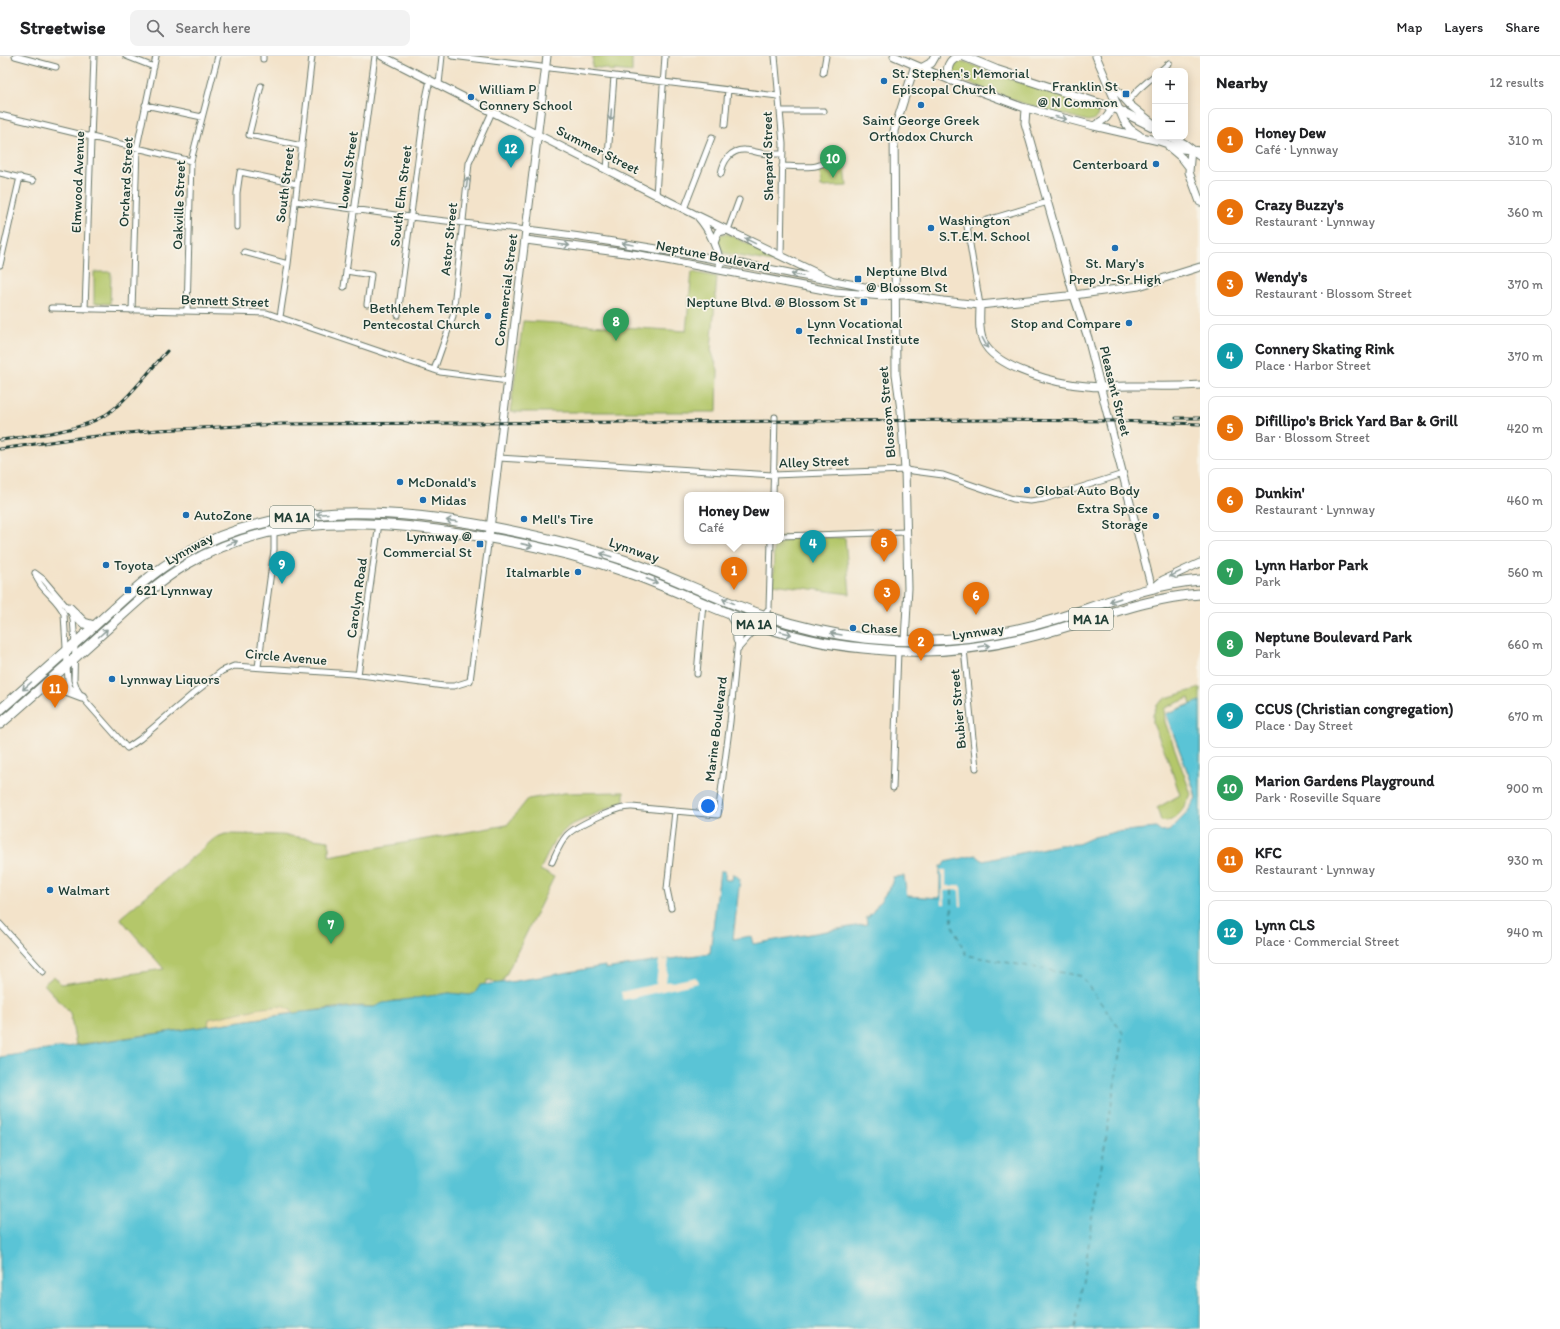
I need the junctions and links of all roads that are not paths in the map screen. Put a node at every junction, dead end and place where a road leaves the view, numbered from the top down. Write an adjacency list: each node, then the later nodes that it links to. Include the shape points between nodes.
1 (15, 56): 22 (street)
2 (94, 56): 53 (street, Elmwood Avenue)
3 (126, 56): 23 (street)
4 (156, 56): 23 (street, Orchard Street)
5 (218, 56): 46 (street, Oakville Street)
6 (312, 56): 57 (street, South Street)
7 (376, 56): 78 (street, Lowell Street)
8 (382, 56): 19 (main road, Summer Street)
9 (442, 56): 33 (street)
10 (452, 56): 24 (street)
11 (547, 56): 24 (main road, Commercial Street)
12 (665, 56): 32 (street)
13 (775, 56): 36 (street, Shepard Street)
14 (826, 56): 26 (street)
15 (894, 56): 21 (main road)
16 (935, 56): 21 (main road, via 931,63)
17 (962, 56): 31 (main road, via 953,59 949,65 948,73); 40 (main road, via 1009,74)
18 (1096, 56): 28 (main road)
19 (392, 58): 30 (main road, Summer Street)
20 (1169, 63): 25 (street)
21 (919, 66): 31 (main road); 98 (main road, Blossom Street, via 894,131)
22 (56, 67)
23 (154, 67): 39 (street, Orchard Street)
24 (546, 68): 27 (street); 51 (main road, Commercial Street)
25 (1163, 68)
26 (823, 73)
27 (614, 76): 32 (street); 67 (street, one-way to 67)
28 (1105, 76): 37 (main road); 40 (main road)
29 (1152, 78): 38 (street)
30 (430, 80): 33 (main road, Summer Street); 81 (street, South Elm Street)
31 (951, 80): 41 (main road)
32 (664, 82): 35 (street); 73 (street)
33 (439, 84): 44 (main road, Summer Street)
34 (260, 86): 57 (street, via 248,135)
35 (728, 89): 36 (street); 48 (street)
36 (778, 96): 42 (street, Shepard Street)
37 (1120, 96): 38 (main road); 40 (main road)
38 (1127, 102): 47 (main road)
39 (146, 105): 46 (street); 58 (street, Orchard Street)
40 (1116, 107): 49 (main road); 50 (main road); 54 (main road, via 1126,125)
41 (1026, 108): 49 (main road, one-way to 49); 76 (main road, Pleasant Street, via 1025,123)
42 (780, 111): 43 (street); 62 (street, Shepard Street)
43 (824, 111)
44 (492, 112): 51 (main road, Summer Street); 82 (street, Astor Street, one-way to 44, via 469,163)
45 (0, 115): 53 (street)
46 (202, 117): 64 (street, Oakville Street)
47 (1152, 122)
48 (725, 125)
49 (1094, 126): 54 (main road)
50 (1152, 126)
51 (538, 134): 67 (main road, Summer Street); 84 (main road, Commercial Street)
52 (712, 137): 79 (street)
53 (92, 138): 58 (street); 103 (street, Elmwood Avenue)
54 (1146, 138): 56 (main road)
55 (1176, 140): 59 (main road)
56 (1159, 141): 59 (main road, via 1182,149); 66 (main road, via 1174,150)
57 (302, 146): 72 (street, South Street)
58 (137, 147): 64 (street); 104 (street, Orchard Street)
59 (1191, 149): 60 (main road); 63 (main road); 66 (main road)
60 (1200, 151)
61 (834, 153): 65 (street, via 828,161 818,166)
62 (783, 154): 65 (street, Shepard Street); 69 (street, via 736,151 725,160)
63 (1200, 156)
64 (191, 161): 105 (street, Oakville Street)
65 (782, 166): 89 (street, Shepard Street)
66 (1189, 167): 77 (main road)
67 (607, 170): 73 (main road, Summer Street)
68 (0, 172): 70 (street)
69 (721, 174)
70 (20, 177): 71 (street); 92 (street)
71 (33, 182)
72 (297, 184): 75 (street, South Street); 83 (street, via 240,172 236,193)
73 (656, 195): 79 (main road, Summer Street)
74 (739, 200): 85 (street)
75 (295, 201): 78 (street); 91 (street, South Street)
76 (1048, 202): 99 (main road, Pleasant Street); 101 (street, via 967,226)
77 (1200, 202)
78 (354, 208): 81 (street); 95 (street, Lowell Street)
79 (684, 209): 80 (main road, Summer Street)
80 (694, 214): 85 (main road, Summer Street); 87 (main road, Summer Street, via 703,223)
81 (410, 217): 82 (street); 106 (street, South Elm Street)
82 (462, 222): 84 (street); 108 (street, Astor Street, via 453,316)
83 (237, 227)
84 (527, 230): 86 (main road, Commercial Street); 90 (main road, Neptune Boulevard, one-way to 84, via 609,240)
85 (728, 230): 87 (main road, via 718,232); 89 (main road, Summer Street, one-way to 85)
86 (526, 240): 94 (main road, Neptune Boulevard, one-way to 94, via 611,251); 109 (main road, Commercial Street)
87 (714, 243): 90 (main road, Summer Street)
88 (244, 252): 91 (street)
89 (781, 256): 96 (main road, Summer Street)
90 (719, 260): 94 (main road, Summer Street); 96 (main road, Neptune Boulevard, one-way to 90)
91 (288, 264): 107 (street, South Street)
92 (0, 265)
93 (1200, 267): 99 (main road, Neptune Boulevard, via 1139,286)
94 (720, 270): 98 (main road, Neptune Boulevard, via 835,292)
95 (346, 271): 97 (street, Lowell Street); 100 (street, via 371,275)
96 (835, 282): 98 (main road, Neptune Boulevard)
97 (344, 287)
98 (894, 295): 101 (main road, Neptune Boulevard); 114 (main road, Blossom Street, via 896,374)
99 (1074, 295): 101 (main road, Neptune Boulevard); 111 (main road, Pleasant Street)
100 (367, 304)
101 (980, 305): 111 (main road, one-way to 111, via 983,342 992,353 1007,364 1060,382)
102 (52, 308): 103 (street, Bennett Street)
103 (85, 309): 104 (street, Bennett Street)
104 (132, 311): 105 (street, Bennett Street)
105 (187, 311): 107 (street, Bennett Street, via 263,313)
106 (398, 315)
107 (280, 317): 108 (street, Bennett Street)
108 (434, 370): 109 (street, Bennett Street)
109 (508, 381): 113 (main road, Commercial Street)
110 (1200, 385): 111 (main road)
111 (1100, 386): 115 (main road, Pleasant Street)
112 (775, 417): 116 (street)
113 (499, 458): 116 (street, Alley Street); 119 (main road, Commercial Street)
114 (905, 470): 115 (street, Alley Street, via 943,476 1014,499 1030,500 1044,499); 116 (street, Alley Street); 121 (main road, Blossom Street)
115 (1123, 474): 127 (main road, Pleasant Street)
116 (773, 475): 117 (street)
117 (773, 492)
118 (379, 523): 120 (highway, Lynnway / MA 1A, via 328,524); 123 (highway, Lynnway / MA 1A); 144 (street, Carolyn Road)
119 (490, 527): 123 (main road); 132 (highway, Lynnway / MA 1A, one-way to 119, via 617,558); 134 (highway, Lynnway / MA 1A, one-way to 134, via 406,515 358,512 305,516 254,525 205,542 171,562 141,584)
120 (274, 531): 141 (highway, Lynnway / MA 1A, one-way to 120, via 150,590 178,570 219,548); 142 (street)
121 (906, 532): 122 (street); 135 (main road, Blossom Street, via 908,590)
122 (784, 536)
123 (489, 537): 129 (highway, Lynnway / MA 1A, one-way to 129, via 595,562); 144 (street, Circle Avenue, via 470,681 444,686)
124 (771, 544): 132 (street, via 769,606)
125 (1200, 562): 127 (main road, MA 1A, one-way to 127, via 1163,580)
126 (1200, 580): 127 (highway, Lynnway)
127 (1152, 589): 135 (highway, Lynnway / MA 1A, one-way to 135, via 1013,630 966,638)
128 (1200, 594): 138 (highway, Lynnway / MA 1A, one-way to 128, via 1030,637 1147,602)
129 (703, 602): 131 (highway, Lynnway / MA 1A); 143 (street)
130 (69, 608): 134 (highway, via 83,622); 136 (street, via 73,617); 139 (street, via 43,579 35,574 64,612)
131 (729, 613): 133 (highway, Lynnway / MA 1A); 137 (highway, via 737,625)
132 (764, 616): 133 (street); 135 (highway, Lynnway / MA 1A, one-way to 132, via 833,633)
133 (757, 624): 137 (street); 137 (street, via 745,629); 140 (highway, Lynnway / MA 1A, one-way to 140, via 827,643)
134 (94, 626): 136 (highway, Lynnway / MA 1A)
135 (905, 640): 140 (highway)
136 (75, 644): 139 (highway, Lynnway / MA 1A); 141 (street)
137 (738, 645): 151 (street, Marine Boulevard, via 718,815)
138 (964, 649): 140 (highway, Lynnway / MA 1A); 149 (street, Bubier Street)
139 (66, 651): 141 (street); 147 (highway, Lynnway / MA 1A, one-way to 147)
140 (902, 651): 150 (street)
141 (70, 662): 145 (highway, Lynnway / MA 1A); 146 (street); 146 (street, via 69,686)
142 (258, 667): 144 (street, Circle Avenue); 146 (street, Circle Avenue, via 237,665 226,669 127,748)
143 (697, 674)
144 (358, 675)
145 (43, 686): 146 (highway, via 58,688); 148 (highway, Lynnway / MA 1A)
146 (82, 697)
147 (0, 710)
148 (0, 724)
149 (976, 768)
150 (893, 788)
151 (674, 811): 152 (street, via 632,807 618,809 573,830 564,840); 153 (street, via 667,889)
152 (552, 862)
153 (671, 908)
154 (0, 924): 155 (street)
155 (43, 972)

